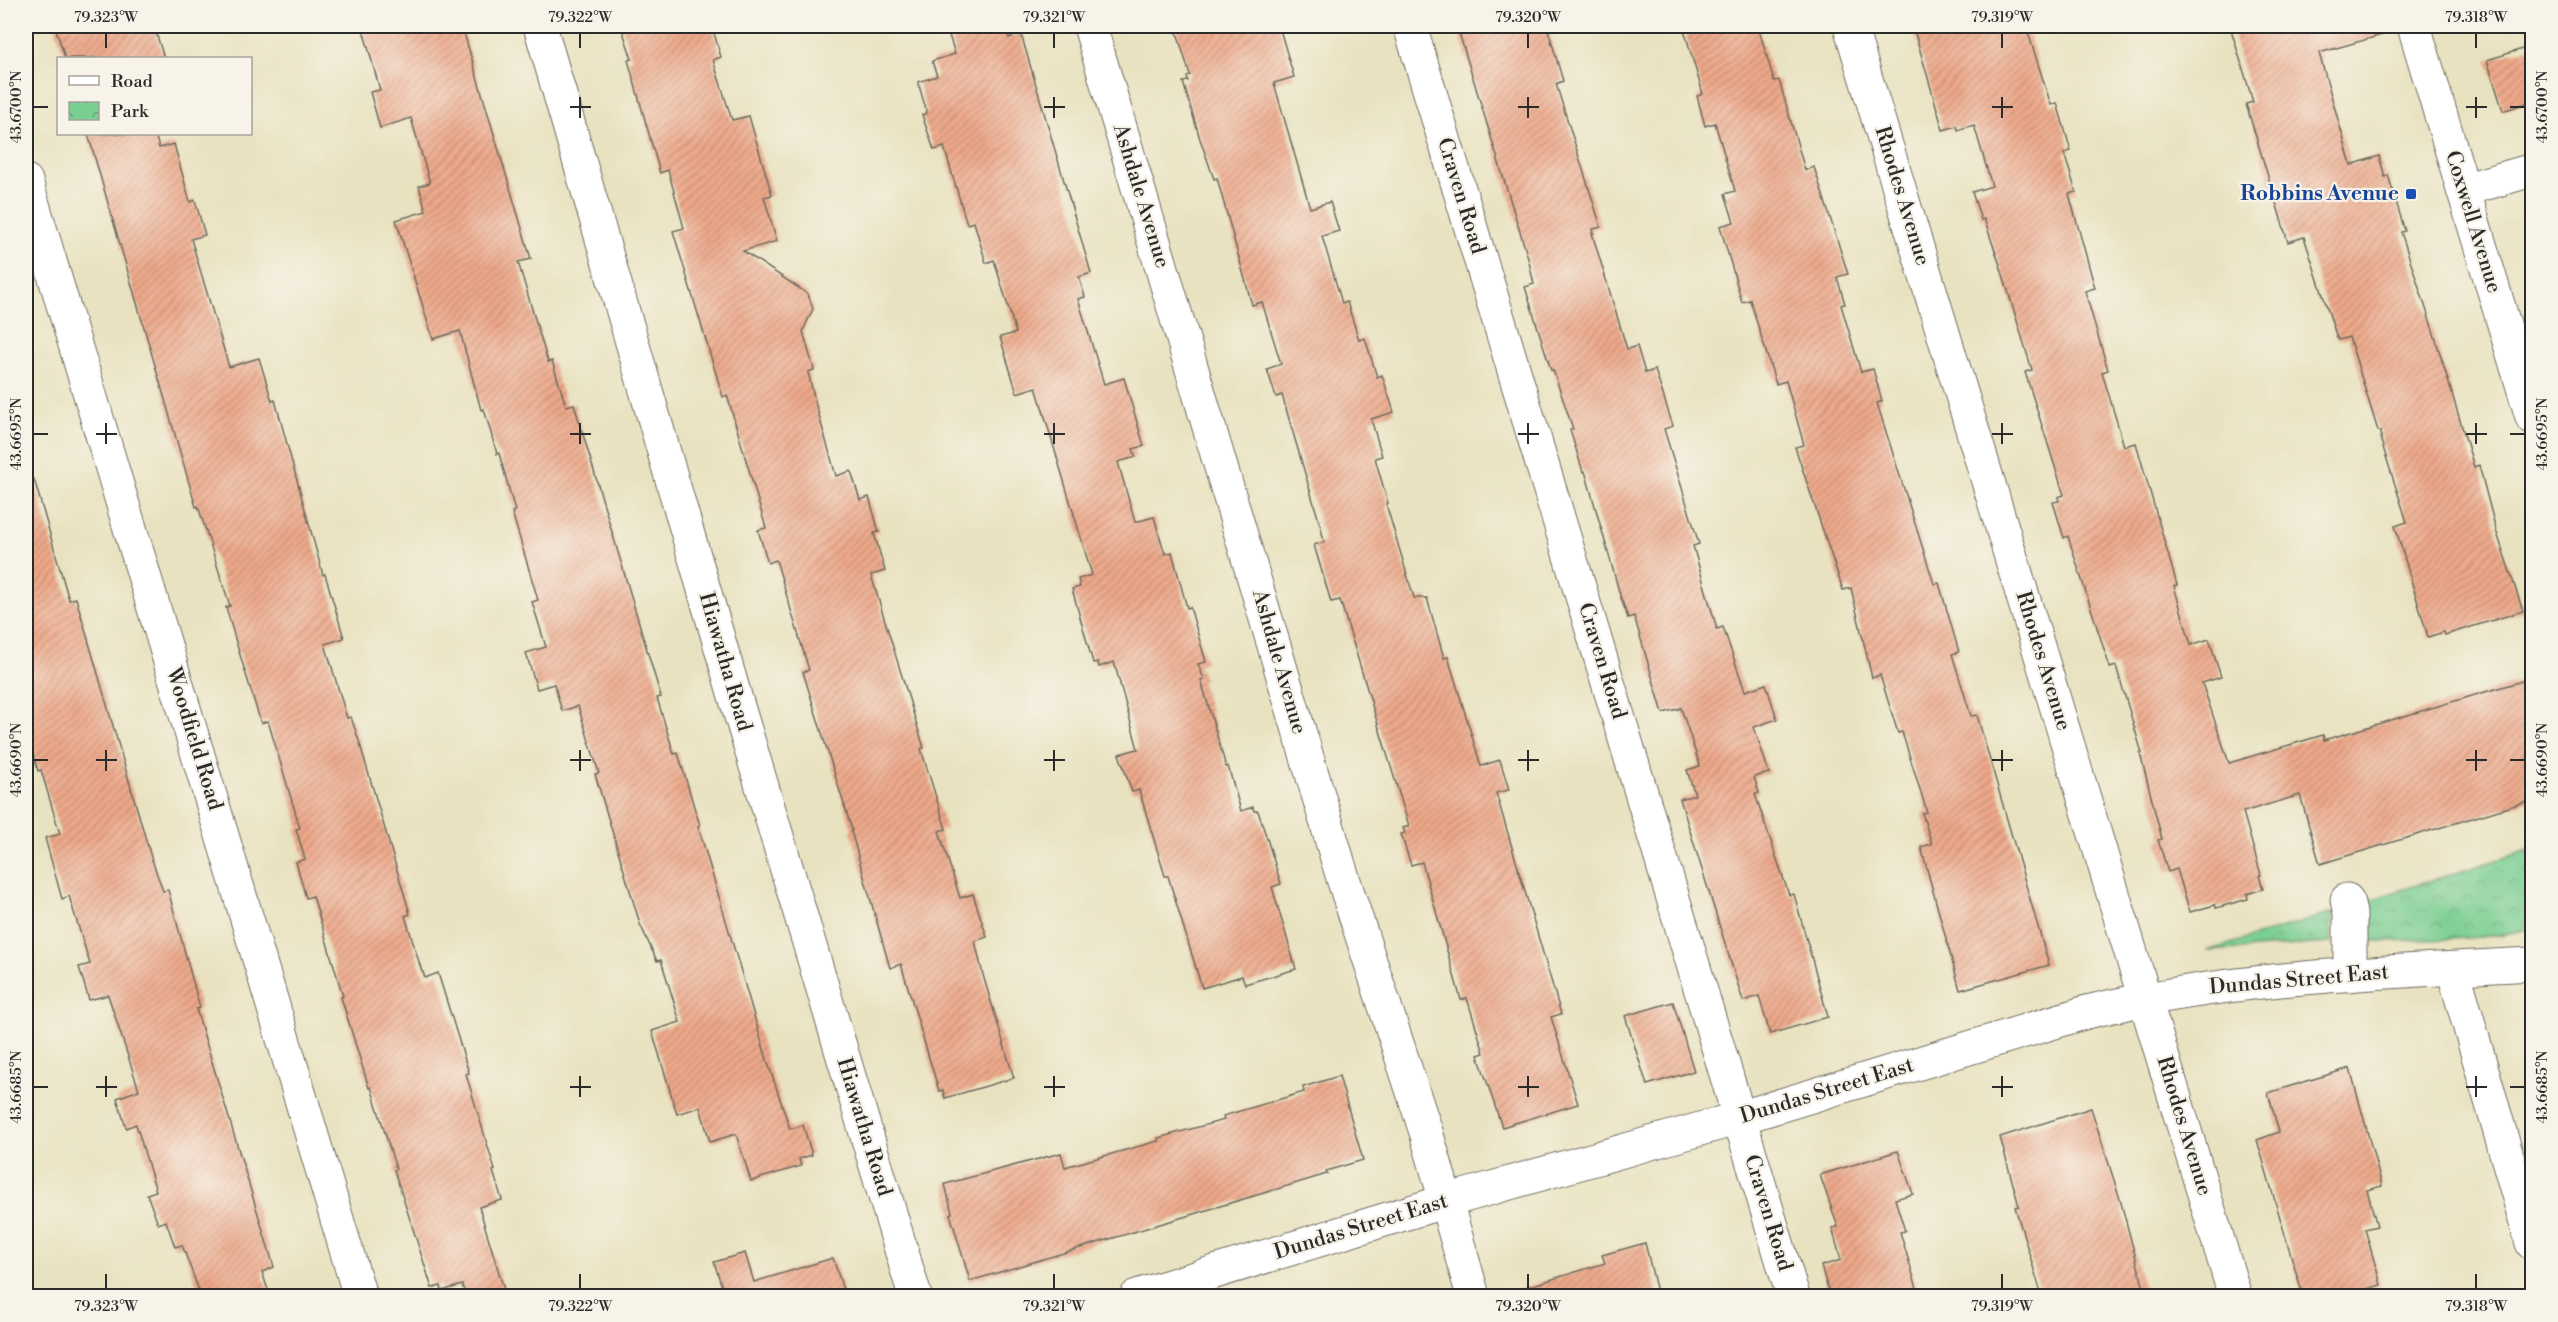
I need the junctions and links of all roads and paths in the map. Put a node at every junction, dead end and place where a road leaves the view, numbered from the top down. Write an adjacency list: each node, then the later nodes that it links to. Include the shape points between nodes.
1 (540, 26): 19 (street, Hiawatha Road, via 737,704)
2 (1090, 26): 16 (street, Ashdale Avenue, via 1341,875)
3 (1410, 26): 15 (street, Craven Road)
4 (1850, 26): 14 (street, Rhodes Avenue)
5 (2414, 26): 8 (street, Coxwell Avenue)
6 (2532, 170): 8 (street)
7 (26, 181): 18 (street, Woodfield Road)
8 (2463, 190): 9 (street, Coxwell Avenue)
9 (2532, 417)
10 (2347, 900): 13 (street)
11 (2532, 964): 12 (street, Dundas Street East)
12 (2453, 969): 13 (street, Dundas Street East); 17 (street)
13 (2350, 975): 14 (street, Dundas Street East, via 2210,987)
14 (2145, 997): 15 (street, Dundas Street East); 23 (street, Rhodes Avenue)
15 (1739, 1118): 16 (street, Dundas Street East); 22 (street, Craven Road)
16 (1446, 1201): 20 (street, Dundas Street East); 21 (street, Ashdale Avenue)
17 (2532, 1243)
18 (360, 1296)
19 (915, 1296)
20 (1137, 1296)
21 (1473, 1296)
22 (1793, 1296)
23 (2235, 1296)

